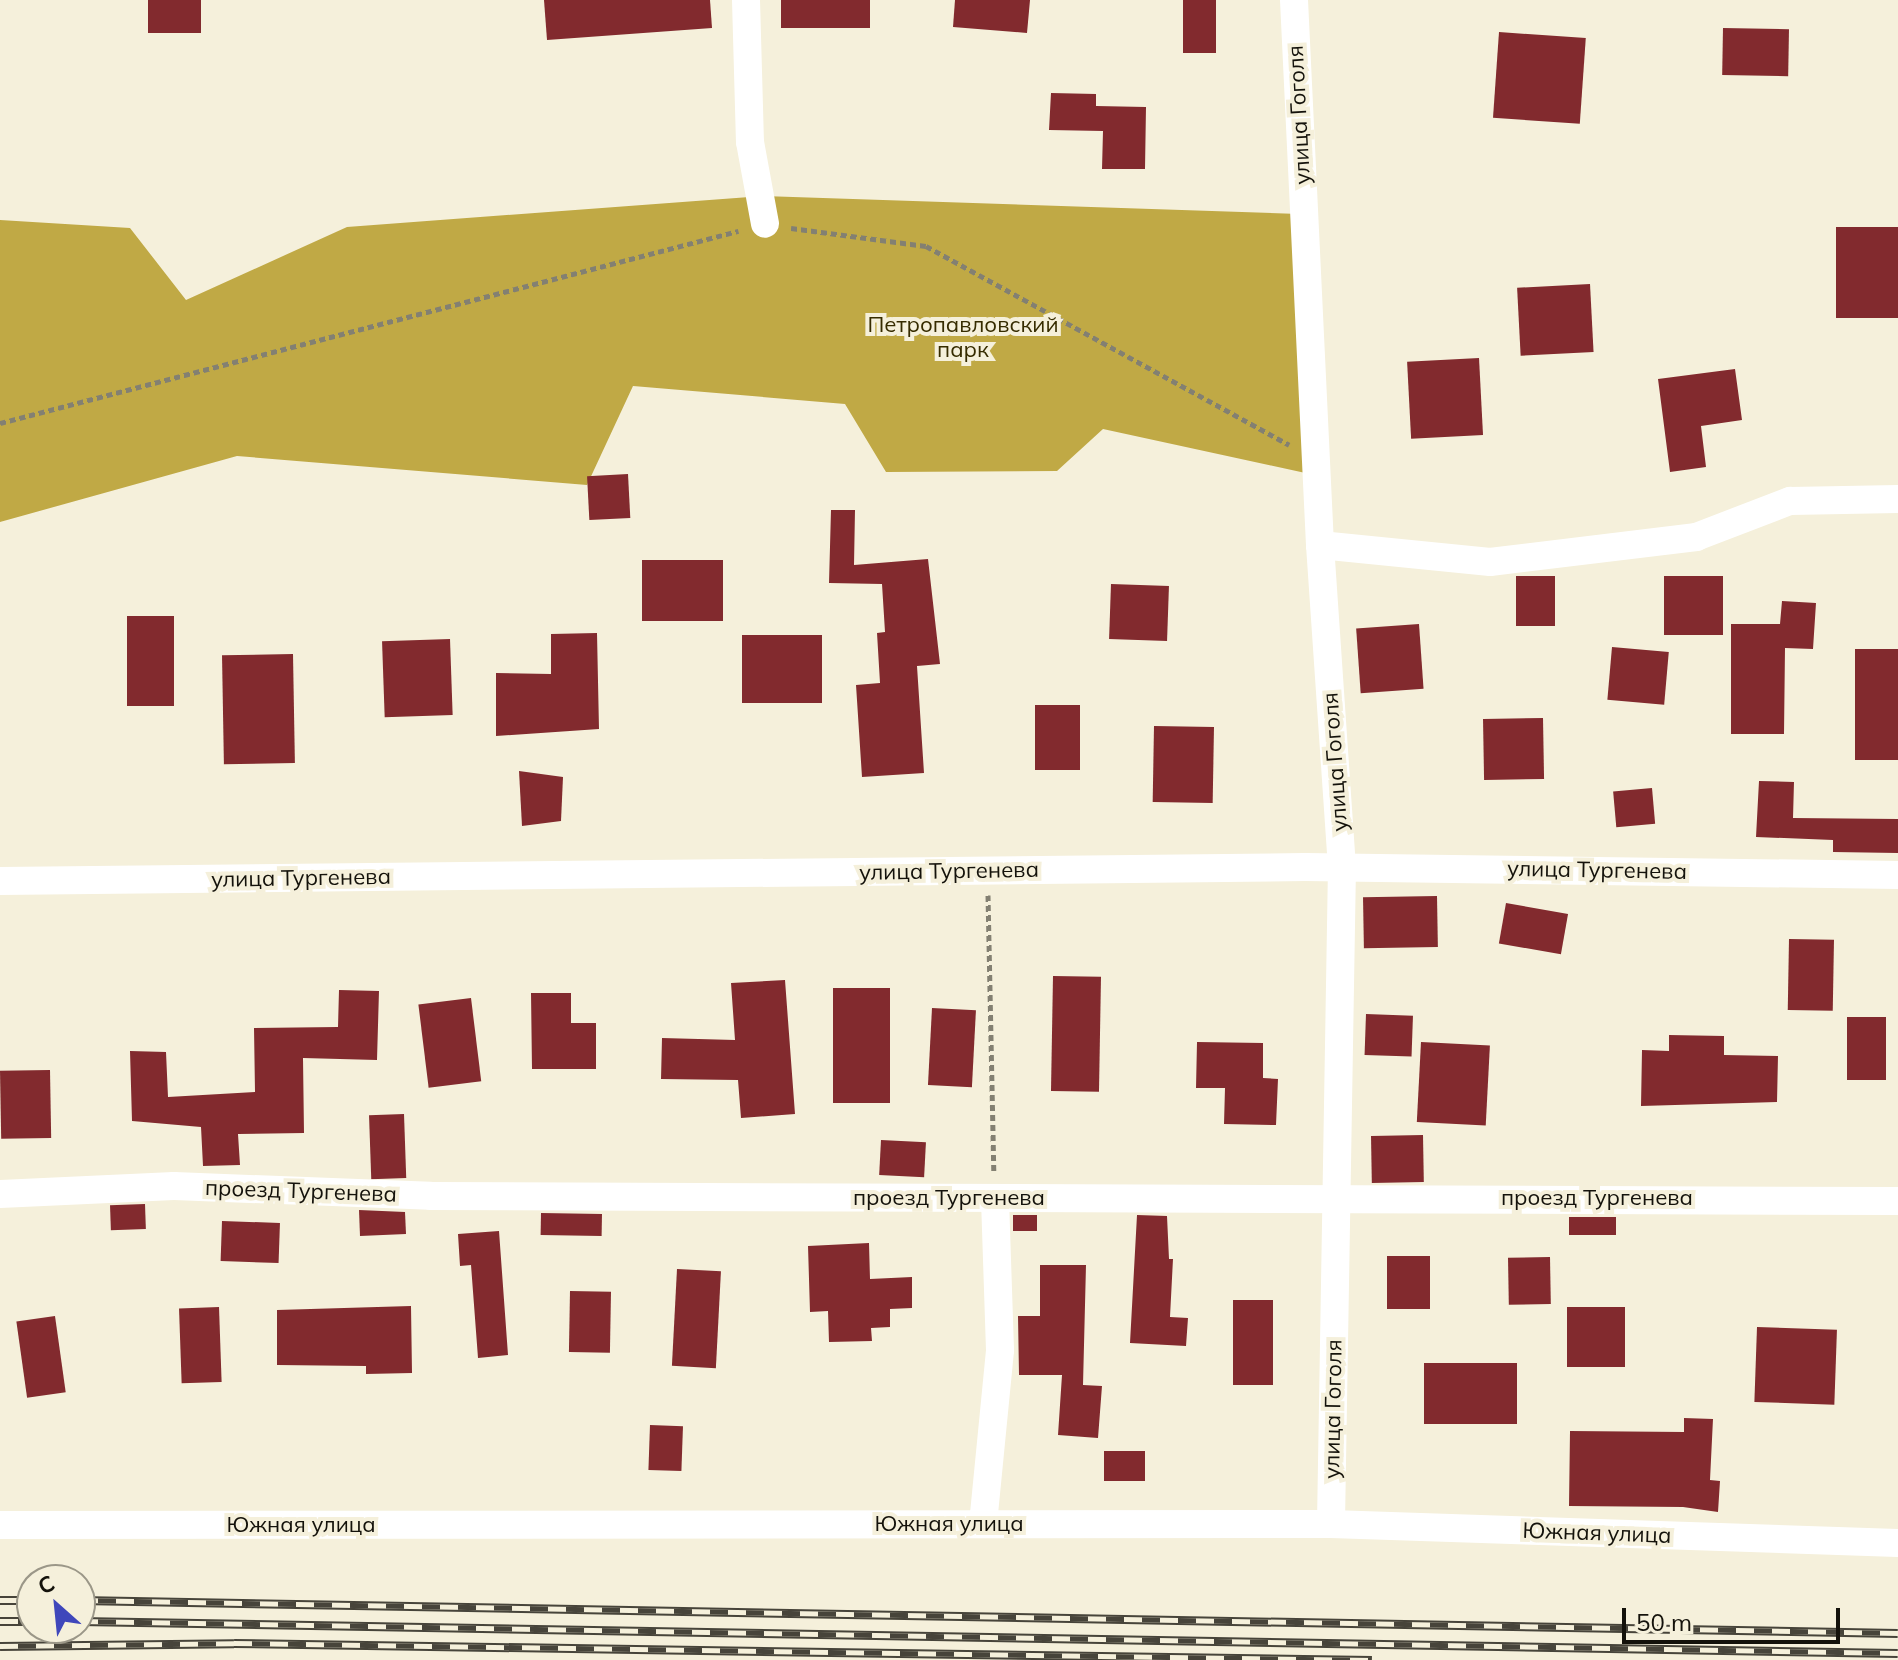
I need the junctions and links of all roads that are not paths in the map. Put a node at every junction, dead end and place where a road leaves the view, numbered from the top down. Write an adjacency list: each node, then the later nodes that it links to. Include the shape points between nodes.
1 (746, 0): 3 (street, via 750,142)
2 (1294, 0): 5 (street, улица Гоголя)
3 (765, 224)
4 (1898, 499): 5 (street, via 1790,501 1696,537 1490,562)
5 (1320, 545): 6 (street, улица Гоголя)
6 (1342, 866): 7 (street, улица Тургенева); 8 (street, улица Тургенева); 11 (street, улица Гоголя)
7 (1898, 875)
8 (0, 881)
9 (0, 1194): 10 (street, проезд Тургенева, via 174,1186 430,1196)
10 (995, 1198): 11 (street, проезд Тургенева); 13 (street, via 1000,1350)
11 (1339, 1200): 12 (street, проезд Тургенева); 14 (street, улица Гоголя)
12 (1898, 1201)
13 (983, 1524): 14 (street, Южная улица); 15 (street, Южная улица)
14 (1331, 1524): 16 (street, Южная улица)
15 (0, 1525)
16 (1898, 1543)

